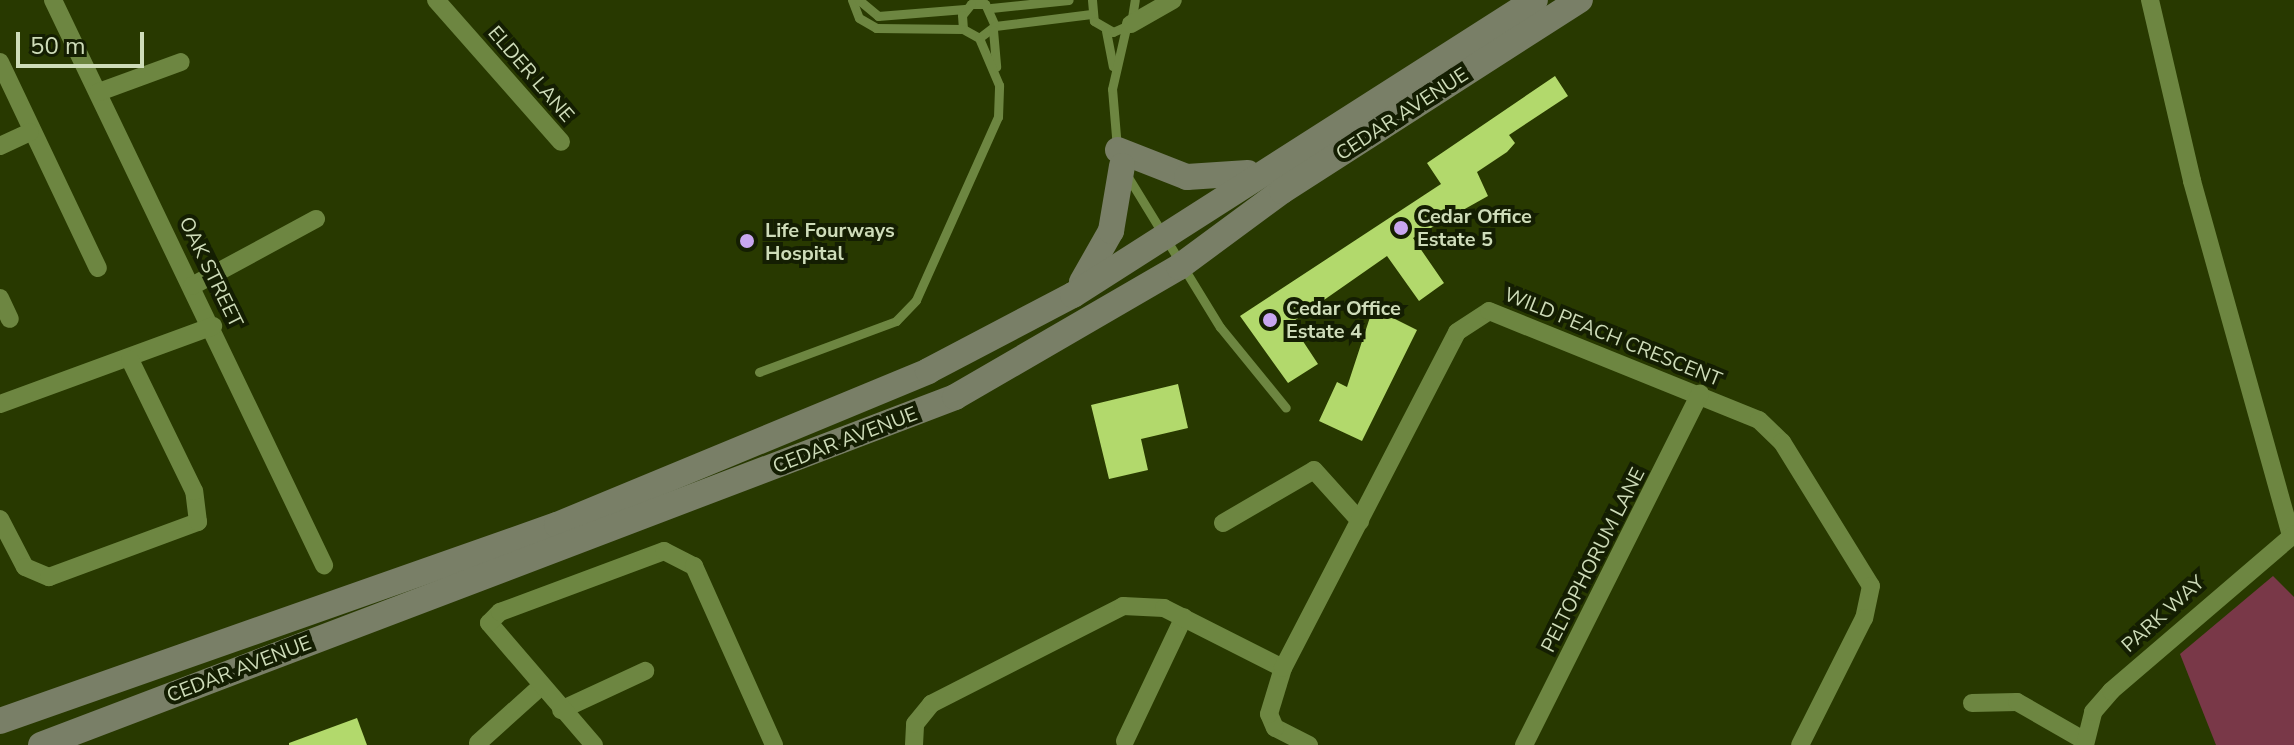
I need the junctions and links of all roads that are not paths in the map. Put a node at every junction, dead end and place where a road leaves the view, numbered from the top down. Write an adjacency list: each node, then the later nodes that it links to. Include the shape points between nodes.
1 (53, 0): 24 (street, OAK STREET)
2 (436, 0): 26 (street, ELDER LANE)
3 (852, 0): 17 (lane, via 863,22 876,28)
4 (859, 0): 13 (lane, via 878,16)
5 (1069, 0): 12 (lane)
6 (1092, 0): 14 (lane)
7 (1135, 0): 15 (lane)
8 (1173, 0): 15 (street)
9 (1535, 0): 29 (main road, CEDAR AVENUE)
10 (1580, 0): 32 (main road, CEDAR AVENUE, via 1282,191)
11 (2150, 0): 47 (street)
12 (991, 8): 13 (lane, via 978,3); 16 (lane)
13 (965, 9): 17 (lane)
14 (1091, 14): 16 (lane); 18 (lane)
15 (1129, 26): 18 (lane); 22 (lane)
16 (994, 28): 19 (lane); 23 (lane)
17 (963, 29): 19 (lane)
18 (1106, 31): 22 (lane)
19 (979, 38): 23 (lane)
20 (0, 62): 25 (street)
21 (181, 62): 24 (street)
22 (1114, 70): 28 (lane)
23 (996, 74): 40 (lane, via 998,117 916,300 876,330)
24 (99, 92): 34 (street, OAK STREET)
25 (30, 132): 27 (street); 33 (street)
26 (561, 142)
27 (0, 146)
28 (1120, 158): 29 (main road, via 1187,177); 31 (lane); 35 (main road, via 1111,231)
29 (1259, 171): 31 (main road, CEDAR AVENUE)
30 (316, 219): 34 (street)
31 (1158, 235): 32 (lane); 35 (main road, CEDAR AVENUE)
32 (1179, 267): 43 (lane); 59 (main road, CEDAR AVENUE, via 1032,357 920,412)
33 (98, 268)
34 (192, 286): 38 (street, OAK STREET)
35 (1073, 295): 55 (main road, CEDAR AVENUE, via 801,429 342,604)
36 (0, 298): 37 (street)
37 (10, 319)
38 (213, 326): 39 (street); 48 (street, OAK STREET)
39 (130, 360): 42 (street); 44 (street, via 194,491 198,522 49,577 25,567)
40 (759, 372)
41 (1700, 394): 45 (street, WILD PEACH CRESCENT, via 1496,311 1481,312 1457,332); 64 (street, PELTOPHORUM LANE); 65 (street, WILD PEACH CRESCENT, via 1773,430 1870,578 1864,618)
42 (0, 404)
43 (1286, 408)
44 (0, 519)
45 (1360, 521): 46 (street, via 1314,470); 50 (street, WILD PEACH CRESCENT)
46 (1223, 523)
47 (2293, 535): 58 (street, PARK WAY, via 2111,691 2093,712)
48 (324, 565)
49 (1184, 617): 50 (street); 56 (street); 62 (street, via 1136,604 1108,611 931,704 915,724)
50 (1283, 668): 63 (street, WILD PEACH CRESCENT, via 1269,714 1275,728)
51 (645, 671): 54 (street)
52 (539, 688): 54 (street); 57 (street); 61 (street, via 494,638 490,619 674,552 701,579)
53 (1972, 703): 58 (street, via 2017,702)
54 (561, 710): 60 (street)
55 (0, 721)
56 (1125, 741)
57 (478, 743)
58 (2085, 743)
59 (41, 745)
60 (594, 745)
61 (774, 745)
62 (914, 745)
63 (1309, 745)
64 (1524, 745)
65 (1800, 745)

